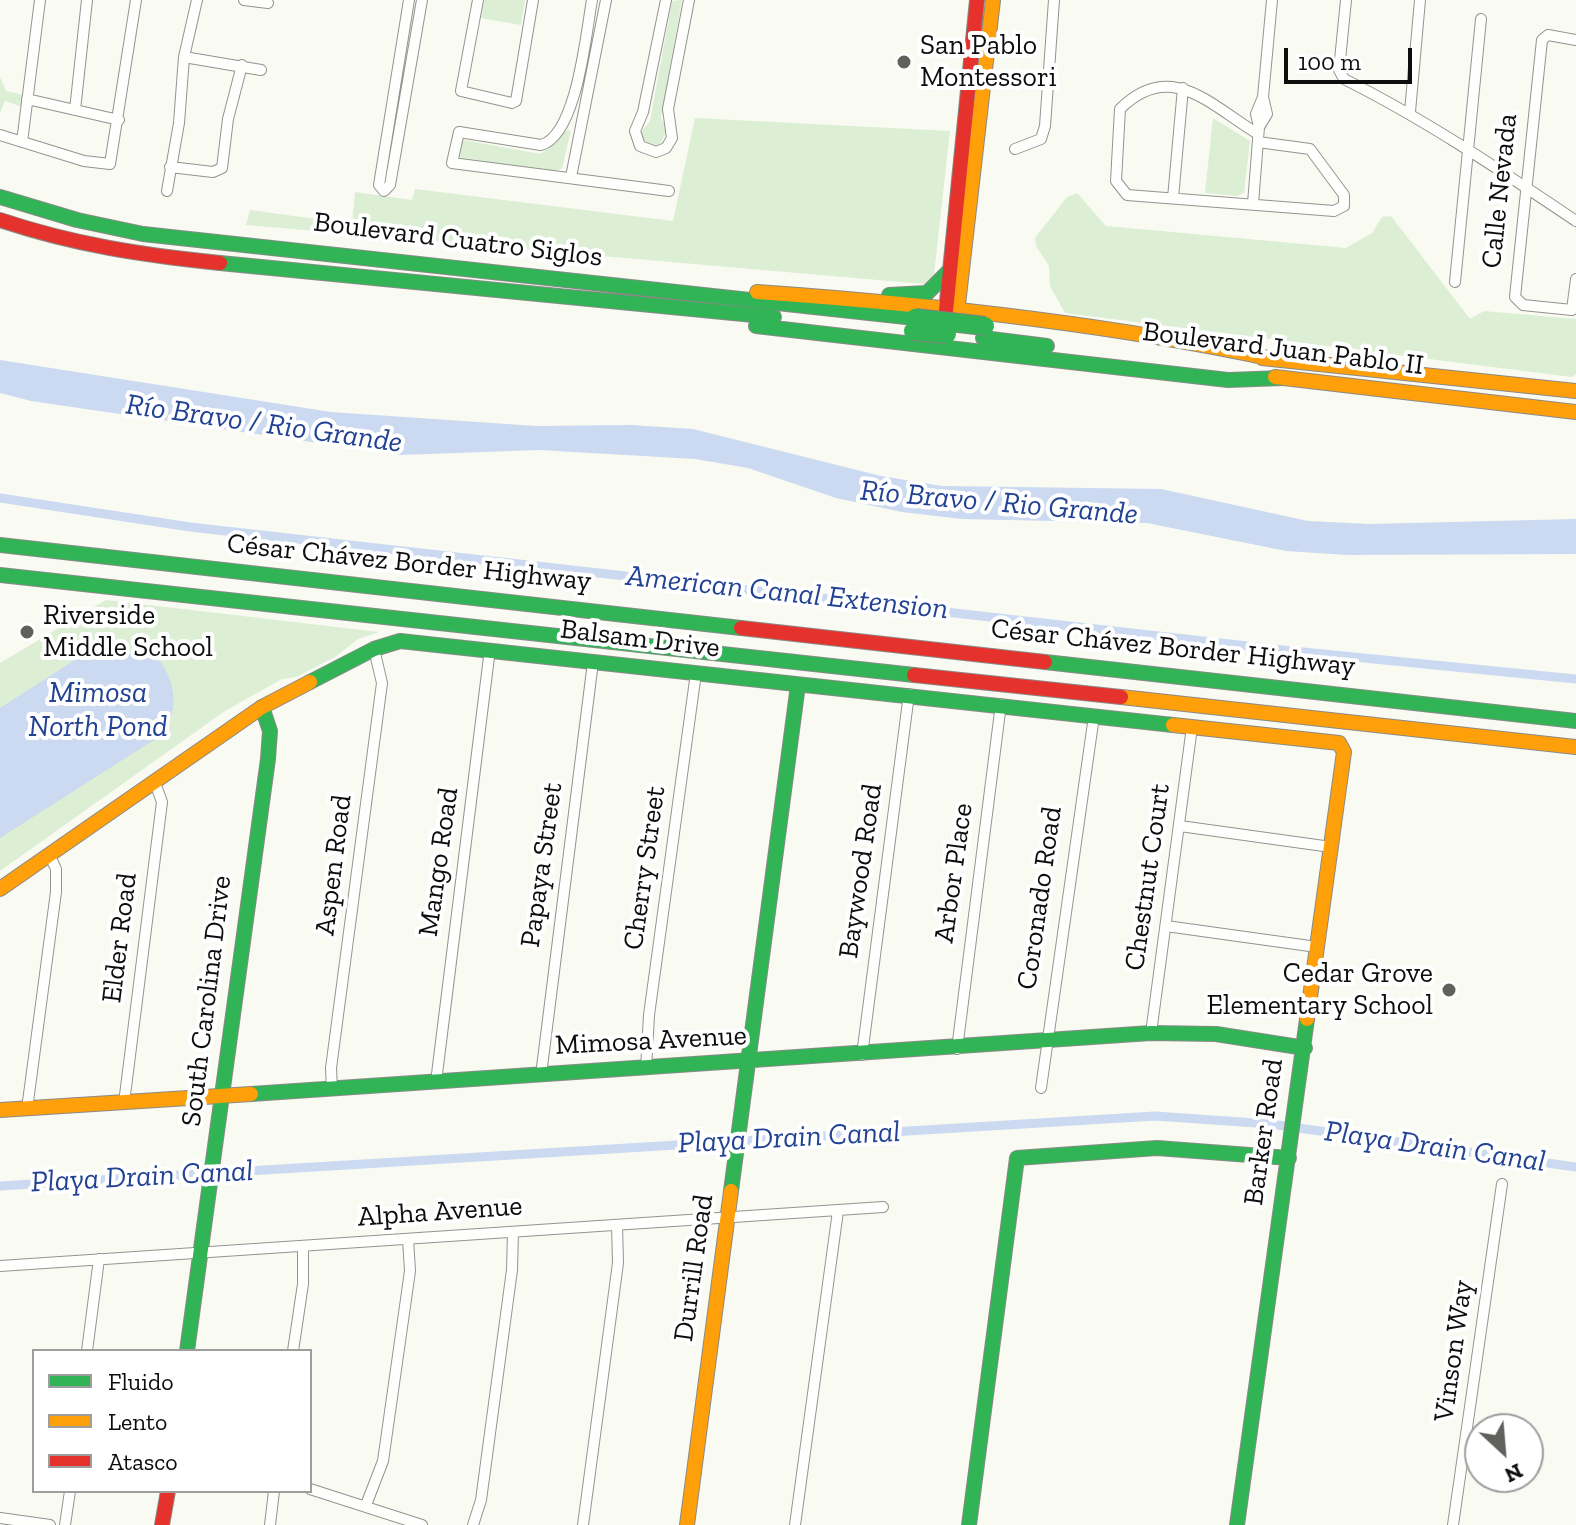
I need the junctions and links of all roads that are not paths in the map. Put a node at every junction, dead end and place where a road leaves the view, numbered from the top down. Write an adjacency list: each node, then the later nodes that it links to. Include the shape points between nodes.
1 (40, 0): 29 (street)
2 (87, 0): 30 (street)
3 (136, 0): 34 (street)
4 (196, 0): 25 (street)
5 (244, 0): 20 (street)
6 (409, 0): 22 (street)
7 (422, 0): 23 (street)
8 (478, 0): 9 (street, via 461,91 512,103)
9 (533, 0)
10 (592, 0): 32 (street)
11 (606, 0): 33 (street)
12 (666, 0): 13 (street, via 635,131 640,146 656,152 672,138 668,109)
13 (689, 0)
14 (977, 0): 52 (main road)
15 (993, 0): 59 (main road)
16 (1054, 0): 41 (street, via 1045,126 1041,139)
17 (1272, 0): 37 (street, via 1263,97 1267,110)
18 (1346, 0): 31 (street, via 1339,70 1346,80)
19 (1420, 0): 31 (street)
20 (268, 3)
21 (1481, 19): 40 (street)
22 (404, 30): 23 (street); 35 (street)
23 (416, 32): 36 (street)
24 (1576, 40): 44 (street, Calle Nevada, via 1548,35 1541,42)
25 (184, 57): 26 (street); 42 (street)
26 (242, 65): 27 (street); 42 (street, via 222,168 213,172)
27 (261, 70)
28 (1183, 88): 37 (street); 48 (street); 48 (street, via 1160,85 1120,111 1119,188 1127,195)
29 (27, 99): 30 (street); 39 (street)
30 (75, 110): 34 (street)
31 (1410, 112): 40 (street)
32 (570, 114): 33 (street); 43 (street, via 544,145 459,132 452,163)
33 (583, 117): 43 (street)
34 (119, 120): 39 (street, via 108,165)
35 (388, 125): 36 (street); 36 (street, via 379,185 384,191 390,185)
36 (401, 126)
37 (1258, 134): 49 (street); 49 (street, via 1306,147 1346,200 1336,211)
38 (0, 135): 39 (street)
39 (22, 142)
40 (1468, 148): 44 (street); 55 (street)
41 (1015, 149)
42 (170, 167): 45 (street)
43 (571, 177): 46 (street)
44 (1524, 186): 51 (street); 53 (street, Calle Nevada, via 1514,292 1523,305 1572,310)
45 (167, 191)
46 (669, 191)
47 (0, 197): 54 (main road, Boulevard Cuatro Siglos, via 143,234)
48 (1173, 198): 49 (street)
49 (1253, 204)
50 (0, 220): 56 (main road, Boulevard Cuatro Siglos, via 128,254)
51 (1576, 221)
52 (951, 269): 57 (main road, via 927,293); 59 (main road)
53 (1576, 279)
54 (571, 281): 57 (main road, via 621,279); 58 (main road, Boulevard Cuatro Siglos)
55 (1455, 282)
56 (432, 285): 58 (main road, Boulevard Cuatro Siglos); 60 (main road, via 469,294)
57 (860, 299): 60 (main road)
58 (702, 304): 60 (main road, Boulevard Cuatro Siglos)
59 (951, 312): 60 (main road); 61 (main road); 62 (main road)
60 (911, 325): 61 (main road, bridge); 62 (main road)
61 (985, 333): 62 (main road); 63 (main road, Boulevard Juan Pablo II); 63 (main road, via 1180,339); 64 (main road, Boulevard Juan Pablo II); 64 (main road, via 1228,380)
62 (947, 347)
63 (1273, 359): 65 (main road, Boulevard Juan Pablo II)
64 (1283, 378): 66 (main road, Boulevard Juan Pablo II)
65 (1576, 391)
66 (1576, 412)
67 (0, 538): 69 (main road)
68 (0, 545): 69 (main road, César Chávez Border Highway)
69 (63, 552): 82 (main road, César Chávez Border Highway)
70 (0, 575): 72 (main road, César Chávez Border Highway)
71 (0, 581): 72 (main road)
72 (43, 581): 85 (main road, César Chávez Border Highway)
73 (374, 649): 74 (main road, Balsam Drive, via 412,639); 80 (main road, Balsam Drive); 103 (street, Aspen Road, via 382,683)
74 (490, 649): 75 (main road, Balsam Drive); 101 (street, Mango Road)
75 (593, 662): 76 (main road, Balsam Drive); 100 (street, Papaya Street)
76 (696, 673): 77 (main road, Balsam Drive); 99 (street, Cherry Street)
77 (798, 685): 78 (main road, Balsam Drive); 98 (main road, Durrill Road)
78 (909, 694): 79 (main road, Balsam Drive); 97 (street, Baywood Road)
79 (1001, 704): 81 (main road, Balsam Drive); 96 (street, Arbor Place)
80 (262, 707): 86 (main road, Balsam Drive); 104 (main road, South Carolina Drive, via 270,731 268,759)
81 (1094, 716): 83 (main road, Balsam Drive); 94 (street, Coronado Road)
82 (1576, 721)
83 (1192, 727): 84 (main road, Balsam Drive); 87 (street, Chestnut Court)
84 (1343, 746): 88 (main road, Barker Road)
85 (1576, 747)
86 (154, 780): 89 (main road, Balsam Drive); 105 (street, Elder Road, via 162,802)
87 (1180, 826): 88 (street); 91 (street, Chestnut Court)
88 (1331, 847): 92 (main road, Barker Road)
89 (49, 854): 90 (main road, Balsam Drive); 106 (street, via 56,869 56,892)
90 (0, 889)
91 (1166, 926): 92 (street); 93 (street, Chestnut Court)
92 (1317, 947): 95 (main road, Barker Road)
93 (1151, 1033): 94 (main road, Mimosa Avenue); 95 (main road, Mimosa Avenue, via 1216,1034)
94 (1047, 1043): 96 (main road, Mimosa Avenue); 102 (street, Coronado Road)
95 (1305, 1048): 108 (main road, Barker Road)
96 (957, 1049): 97 (main road, Mimosa Avenue)
97 (862, 1055): 98 (main road, Mimosa Avenue)
98 (750, 1063): 99 (main road, Mimosa Avenue); 112 (main road, Durrill Road)
99 (646, 1069): 100 (main road, Mimosa Avenue)
100 (541, 1075): 101 (main road, Mimosa Avenue)
101 (436, 1082): 103 (main road, Mimosa Avenue)
102 (1041, 1088)
103 (332, 1089): 104 (main road, Mimosa Avenue)
104 (224, 1096): 105 (main road, Mimosa Avenue); 117 (main road, South Carolina Drive)
105 (124, 1103): 106 (main road, Mimosa Avenue)
106 (27, 1109): 107 (main road, Mimosa Avenue)
107 (0, 1110)
108 (1289, 1158): 139 (main road, via 1157,1148 1021,1155 1015,1161); 140 (main road, Barker Road)
109 (1502, 1184): 141 (street, Vinson Way)
110 (883, 1207): 111 (street, Alpha Avenue)
111 (838, 1211): 112 (street, Alpha Avenue); 138 (street)
112 (728, 1217): 113 (street, Alpha Avenue); 137 (main road, Durrill Road)
113 (617, 1225): 114 (street, Alpha Avenue); 136 (street, via 618,1263)
114 (513, 1232): 115 (street, Alpha Avenue); 135 (street, via 486,1470)
115 (408, 1239): 116 (street, Alpha Avenue); 128 (street, via 410,1271 383,1461)
116 (303, 1246): 117 (street, Alpha Avenue); 123 (street)
117 (200, 1252): 118 (street, Alpha Avenue); 122 (main road, South Carolina Drive)
118 (99, 1259): 119 (street, Alpha Avenue); 121 (street)
119 (0, 1266): 120 (street)
120 (0, 1273)
121 (87, 1349)
122 (187, 1349)
123 (293, 1349)
124 (312, 1490): 128 (street)
125 (70, 1493): 131 (street)
126 (168, 1493): 132 (main road)
127 (274, 1493): 133 (street)
128 (366, 1505): 134 (street)
129 (0, 1518): 130 (street)
130 (50, 1525)
131 (65, 1525)
132 (162, 1525)
133 (270, 1525)
134 (422, 1525)
135 (473, 1525)
136 (583, 1525)
137 (687, 1525)
138 (795, 1525)
139 (969, 1525)
140 (1237, 1525)
141 (1453, 1525)

